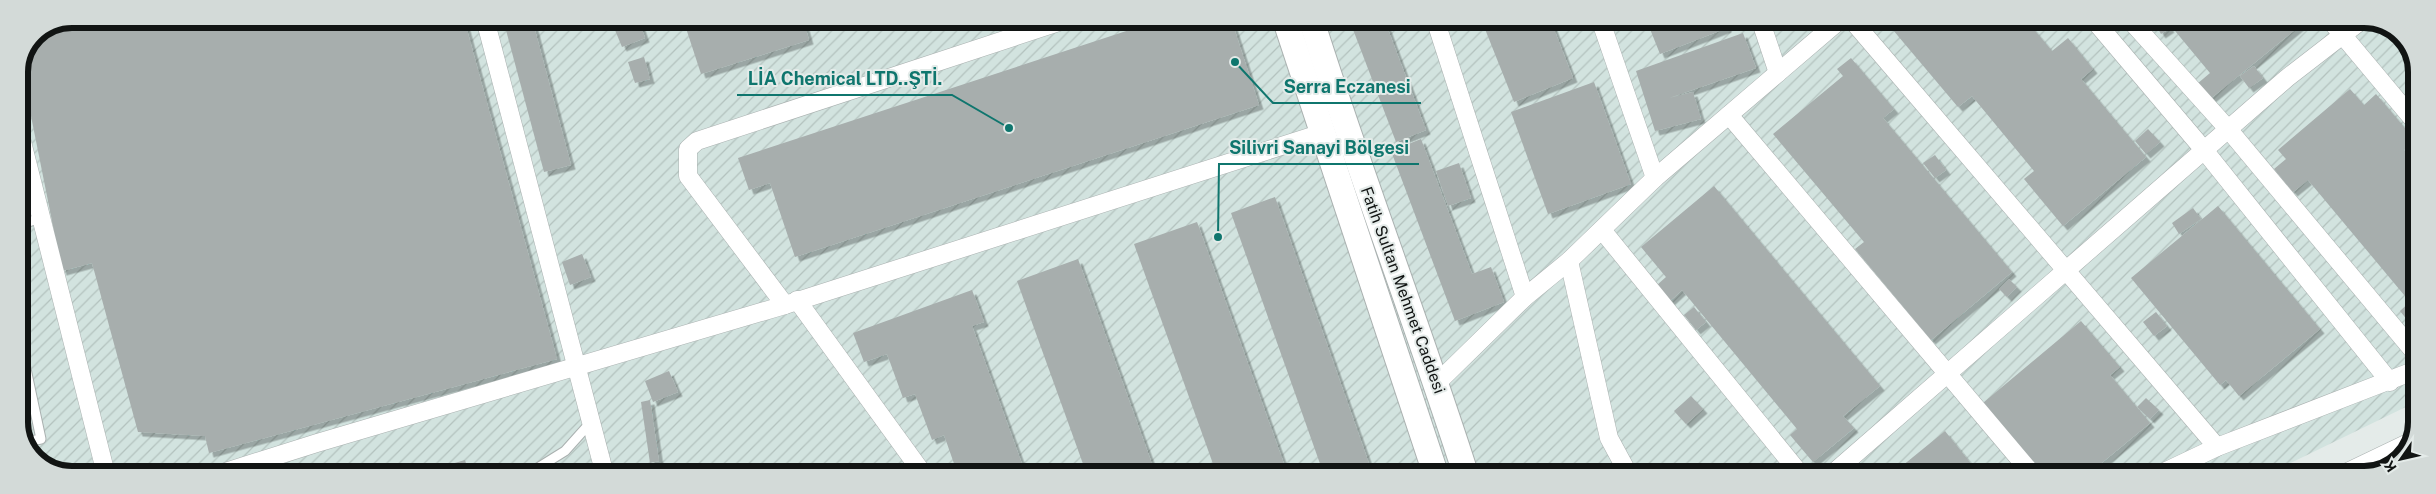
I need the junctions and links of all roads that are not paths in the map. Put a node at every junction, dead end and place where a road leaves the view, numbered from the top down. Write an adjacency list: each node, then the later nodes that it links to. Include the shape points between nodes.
1 (487, 28): 31 (street)
2 (1041, 28): 29 (street, via 697,141 688,149 688,176)
3 (1289, 28): 18 (main road, Fatih Sultan Mehmet Caddesi)
4 (1313, 28): 18 (main road, Fatih Sultan Mehmet Caddesi)
5 (1438, 28): 28 (street)
6 (1603, 28): 22 (street)
7 (1763, 28): 15 (street)
8 (1831, 28): 15 (street)
9 (1857, 28): 27 (street)
10 (2101, 28): 20 (street)
11 (2137, 28): 19 (street)
12 (2337, 28): 14 (street)
13 (2352, 28): 14 (street)
14 (2344, 35): 16 (street); 19 (street, via 2287,78)
15 (1778, 73): 17 (street)
16 (2408, 113)
17 (1729, 115): 22 (street); 32 (street)
18 (1333, 128): 29 (street); 36 (main road, Fatih Sultan Mehmet Caddesi); 37 (main road, Fatih Sultan Mehmet Caddesi)
19 (2230, 130): 20 (street); 30 (street)
20 (2204, 150): 27 (street); 35 (street)
21 (28, 166): 23 (street)
22 (1655, 178): 25 (street)
23 (41, 218): 24 (lane); 42 (street)
24 (28, 222)
25 (1602, 230): 26 (street); 50 (street)
26 (1569, 261): 28 (street); 49 (street, via 1609,438)
27 (2066, 271): 32 (street); 40 (street)
28 (1525, 297): 36 (street)
29 (791, 303): 31 (street); 46 (street)
30 (2408, 344)
31 (577, 367): 38 (street); 43 (street)
32 (1949, 373): 51 (street); 52 (street)
33 (2408, 374): 35 (street)
34 (28, 378): 39 (lane, via 41,439)
35 (2390, 382): 40 (street)
36 (1436, 383): 37 (main road); 48 (main road, Fatih Sultan Mehmet Caddesi)
37 (1407, 393): 47 (main road, Fatih Sultan Mehmet Caddesi)
38 (592, 422): 44 (lane, via 565,451); 45 (street)
39 (32, 441)
40 (2217, 447): 53 (street)
41 (2376, 458): 54 (street)
42 (104, 466)
43 (244, 466)
44 (541, 466)
45 (603, 466)
46 (917, 466)
47 (1433, 466)
48 (1463, 466)
49 (1624, 466)
50 (1794, 466)
51 (1842, 466)
52 (2026, 466)
53 (2177, 466)
54 (2360, 466)

